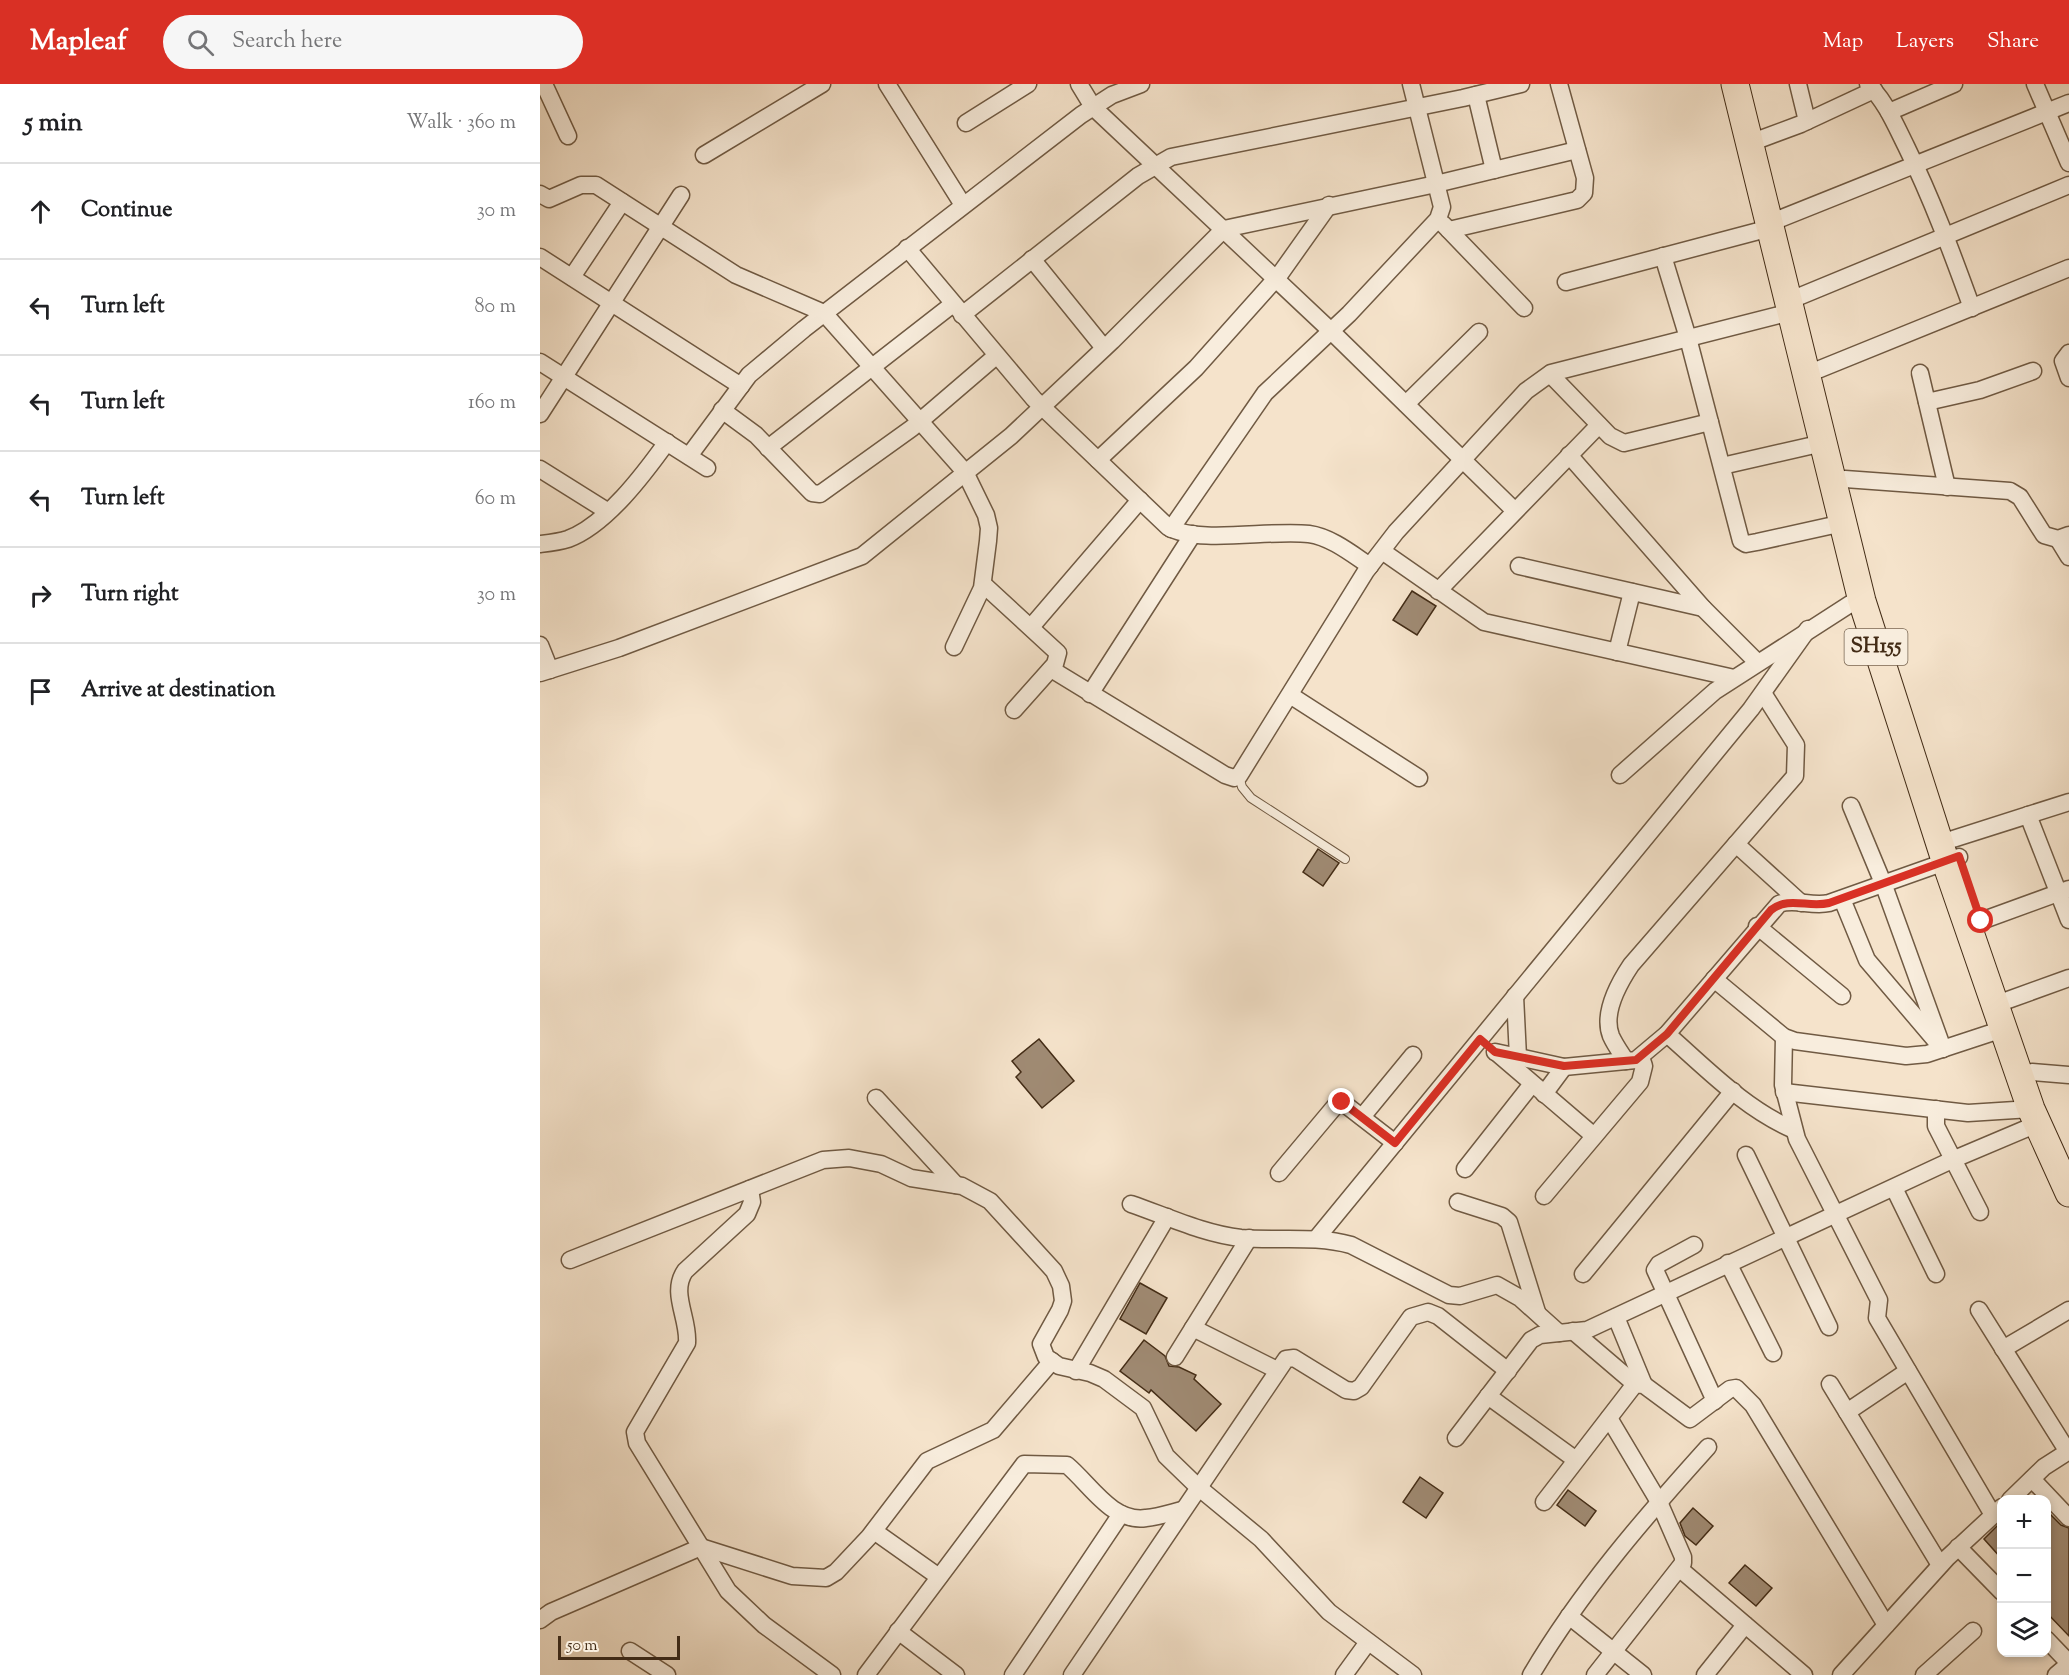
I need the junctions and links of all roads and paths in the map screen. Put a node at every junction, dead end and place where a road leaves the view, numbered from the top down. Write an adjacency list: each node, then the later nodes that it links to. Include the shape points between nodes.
1 (544, 84): 24 (street)
2 (822, 84): 27 (street)
3 (887, 84): 37 (street)
4 (1028, 84): 23 (street)
5 (1079, 84): 18 (street)
6 (1141, 84): 18 (street)
7 (1411, 84): 19 (street)
8 (1521, 84): 16 (street)
9 (1559, 84): 26 (street)
10 (1734, 84): 39 (main road, SH155)
11 (1744, 84): 25 (main road, SH155)
12 (1798, 84): 22 (street)
13 (2036, 84): 21 (street)
14 (1949, 85): 20 (street)
15 (1871, 87): 20 (street); 22 (street)
16 (1476, 95): 19 (street); 31 (street)
17 (2069, 103): 21 (street)
18 (1093, 107): 29 (street); 37 (street)
19 (1418, 107): 29 (street, via 1190,151); 32 (street)
20 (1889, 112): 30 (street)
21 (2048, 112): 28 (street); 30 (street)
22 (1807, 121): 25 (street)
23 (966, 123)
24 (568, 136)
25 (1758, 140): 39 (main road, SH155)
26 (1578, 150): 31 (street); 40 (street, via 1586,186 1577,200)
27 (704, 155)
28 (2069, 163)
29 (1154, 165): 42 (street); 47 (street)
30 (1915, 166): 39 (street); 43 (street)
31 (1494, 170): 32 (street)
32 (1436, 184): 38 (street); 40 (street)
33 (2069, 185): 43 (street)
34 (540, 194): 36 (street, via 549,199 590,183)
35 (681, 195): 41 (street)
36 (622, 202): 41 (street); 49 (street)
37 (963, 205): 44 (street)
38 (1329, 205): 42 (street); 50 (street)
39 (1774, 224): 45 (street); 53 (main road, SH155)
40 (1444, 225): 54 (street); 58 (street)
41 (660, 227): 52 (street); 57 (street, via 736,275)
42 (1224, 228): 50 (street); 61 (street)
43 (1946, 236): 53 (street); 55 (street)
44 (907, 249): 56 (street); 57 (street)
45 (1663, 256): 51 (street); 60 (street)
46 (540, 257): 49 (street)
47 (1032, 259): 56 (street); 61 (street)
48 (2069, 268): 55 (street)
49 (572, 277): 52 (street)
50 (1275, 279): 58 (street); 87 (street, via 1196,368)
51 (1566, 282)
52 (612, 302): 70 (street); 72 (street)
53 (1794, 305): 60 (street); 66 (main road, SH155); 82 (main road, SH155)
54 (1524, 308)
55 (1972, 308): 66 (street)
56 (957, 309): 63 (street); 65 (street)
57 (824, 313): 65 (street); 72 (street)
58 (1331, 331): 74 (street); 98 (street, via 1265,393)
59 (1479, 332): 74 (street)
60 (1688, 338): 69 (street); 79 (street)
61 (1104, 348): 75 (street)
62 (2069, 353): 71 (street, via 2063,362)
63 (996, 356): 75 (street); 78 (street)
64 (540, 362): 70 (street)
65 (873, 368): 78 (street); 83 (street)
66 (1815, 371): 92 (main road, SH155)
67 (2033, 371): 73 (street, via 1980,390)
68 (1920, 373): 73 (street)
69 (1550, 374): 80 (street); 86 (street, via 1526,391)
70 (564, 377): 77 (street); 81 (street)
71 (2069, 378)
72 (741, 386): 76 (street)
73 (1927, 402): 93 (street)
74 (1406, 404): 86 (street)
75 (1042, 407): 87 (street); 91 (street)
76 (722, 410): 83 (street); 85 (street)
77 (540, 414)
78 (920, 422): 83 (street, via 820,494 812,493); 91 (street)
79 (1710, 422): 80 (street, via 1624,442); 88 (street)
80 (1599, 425): 84 (street)
81 (666, 442): 85 (street); 95 (street, via 631,490)
82 (1823, 443): 88 (street); 97 (main road, SH155)
83 (768, 448)
84 (1569, 455): 96 (street); 110 (street)
85 (689, 456): 89 (street)
86 (1463, 459): 96 (street); 102 (street)
87 (1098, 460): 94 (street)
88 (1722, 466): 97 (street, via 1738,535 1746,544)
89 (707, 468)
90 (540, 469): 95 (street)
91 (964, 472): 106 (street, via 989,528); 118 (street, via 862,556 619,648)
92 (1845, 479): 93 (street); 131 (main road, SH155)
93 (1947, 487): 100 (street, via 2016,493 2044,535)
94 (1140, 500): 98 (street); 111 (street)
95 (607, 511): 101 (street, via 575,536)
96 (1515, 511): 107 (street)
97 (1843, 523): 109 (main road, SH155)
98 (1171, 529): 99 (street)
99 (1193, 534): 104 (street, via 1309,534 1334,543); 121 (street)
100 (2063, 537): 103 (street)
101 (540, 544)
102 (1382, 550): 104 (street); 107 (street)
103 (2069, 557)
104 (1370, 566): 122 (street)
105 (1519, 566): 108 (street)
106 (983, 584): 111 (street); 114 (street)
107 (1438, 591): 115 (street, via 1484,622)
108 (1632, 592): 110 (street); 115 (street)
109 (1861, 597): 112 (street); 131 (main road, SH155)
110 (1703, 608): 116 (street)
111 (1031, 627): 117 (street, via 1058,653)
112 (1808, 629): 116 (street); 120 (street)
113 (540, 645): 118 (street)
114 (954, 647)
115 (1617, 652): 119 (street)
116 (1757, 662): 119 (street)
117 (1051, 669): 121 (street); 123 (street)
118 (545, 671)
119 (1734, 678): 124 (street)
120 (1763, 693): 130 (street, via 1796,745 1795,776); 142 (street)
121 (1090, 694): 125 (street, via 1225,775)
122 (1290, 695): 125 (street); 126 (street)
123 (1014, 710)
124 (1620, 775)
125 (1239, 776): 132 (lane, via 1251,798)
126 (1419, 777)
127 (2069, 802): 129 (street)
128 (1851, 806): 133 (street)
129 (2028, 815): 131 (street); 134 (street)
130 (1736, 844): 136 (street); 153 (street, via 1621,980 1609,1029)
131 (1952, 852): 133 (street); 138 (main road, SH155); 145 (main road, SH155)
132 (1345, 859)
133 (1883, 883): 135 (street); 149 (street)
134 (2063, 891): 137 (street); 138 (street)
135 (1842, 898): 136 (street, via 1819,905); 149 (street, via 1867,960)
136 (1801, 903): 139 (street, via 1779,904)
137 (2069, 920)
138 (1981, 921): 144 (main road, SH155)
139 (1757, 927): 141 (street); 143 (street)
140 (2069, 978): 144 (street)
141 (1714, 979): 146 (street); 147 (street)
142 (1515, 996): 148 (street); 152 (street)
143 (1842, 996)
144 (2008, 1000): 155 (main road, SH155)
145 (2004, 1029): 149 (street); 162 (main road, SH155)
146 (1667, 1034): 153 (street); 158 (street)
147 (1784, 1037): 149 (street, via 1906,1056); 159 (street)
148 (1480, 1039): 150 (street); 166 (street)
149 (1942, 1049)
150 (1495, 1052): 152 (street); 157 (street)
151 (1413, 1055): 163 (street)
152 (1518, 1057): 154 (street)
153 (1634, 1059): 154 (street); 165 (street, via 1644,1066 1640,1082)
154 (1564, 1066): 157 (street)
155 (2032, 1072): 156 (street); 169 (main road, SH155)
156 (2069, 1075)
157 (1538, 1089): 165 (street); 170 (street)
158 (1733, 1091): 164 (street, via 1765,1116); 188 (street)
159 (1784, 1092): 161 (street); 164 (street)
160 (876, 1098): 172 (street)
161 (1936, 1109): 162 (street); 168 (street, via 1936,1126)
162 (2034, 1116): 168 (street); 175 (main road, SH155)
163 (1362, 1117): 166 (street); 171 (street, via 1347,1104 1336,1105)
164 (1794, 1130): 180 (street)
165 (1593, 1136): 176 (street)
166 (1395, 1143): 184 (street)
167 (1746, 1155): 182 (street)
168 (1952, 1160): 173 (street); 179 (street)
169 (2069, 1162)
170 (1465, 1169)
171 (1279, 1173)
172 (956, 1185): 174 (street, via 911,1178 881,1164 849,1158 823,1160); 203 (street, via 977,1191 990,1201 1054,1271 1063,1300 1041,1344 1041,1350)
173 (1894, 1188): 180 (street); 189 (street)
174 (750, 1189): 186 (street); 228 (street, via 751,1209 679,1280 687,1343 635,1432 637,1443)
175 (2069, 1193)
176 (1544, 1197)
177 (1458, 1202): 194 (street, via 1502,1216 1509,1222)
178 (1131, 1204): 181 (street)
179 (1980, 1212)
180 (1836, 1214): 182 (street); 207 (street, via 1879,1300 1877,1318)
181 (1167, 1217): 183 (street, via 1215,1233); 205 (street)
182 (1786, 1236): 187 (street); 197 (street)
183 (1249, 1238): 184 (street); 198 (street)
184 (1316, 1239): 191 (street, via 1351,1245 1424,1284)
185 (1694, 1245): 190 (street, via 1656,1266)
186 (570, 1260)
187 (1728, 1263): 190 (street); 201 (street)
188 (1583, 1274)
189 (1936, 1274)
190 (1665, 1293): 196 (street); 211 (street)
191 (1456, 1296): 194 (street, via 1497,1285); 195 (street)
192 (2069, 1310): 200 (street)
193 (1979, 1311): 200 (street)
194 (1537, 1314): 199 (street)
195 (1438, 1316): 204 (street, via 1428,1312 1411,1317 1361,1387 1354,1391 1294,1358 1286,1359); 206 (street)
196 (1616, 1317): 199 (street, via 1587,1330); 208 (street)
197 (1829, 1327)
198 (1193, 1328): 202 (street); 204 (street)
199 (1566, 1332): 206 (street, via 1540,1335); 208 (street)
200 (2004, 1349): 216 (street)
201 (1773, 1353)
202 (1175, 1357)
203 (1052, 1361): 205 (street); 227 (street, via 993,1430 927,1461)
204 (1277, 1370): 219 (street)
205 (1076, 1371): 219 (street, via 1104,1379 1143,1408 1166,1456)
206 (1508, 1371): 210 (street)
207 (1908, 1371): 212 (street); 224 (street)
208 (1640, 1384): 211 (street, via 1690,1419); 213 (street)
209 (1830, 1384): 212 (street)
210 (1488, 1396): 214 (street); 217 (street)
211 (1715, 1401): 237 (street, via 1736,1388 1753,1405)
212 (1847, 1412): 230 (street)
213 (1609, 1418): 217 (street); 222 (street)
214 (1456, 1438)
215 (1708, 1448): 222 (street)
216 (2068, 1451): 218 (street)
217 (1576, 1460): 221 (street)
218 (2032, 1479): 220 (street); 226 (street)
219 (1198, 1487): 223 (street); 240 (street, via 1261,1539 1329,1612)
220 (2015, 1495)
221 (1544, 1502)
222 (1659, 1502): 231 (street, via 1683,1557); 234 (street)
223 (1182, 1510): 225 (street, via 1144,1519); 250 (street)
224 (1997, 1511): 229 (street)
225 (1121, 1514): 232 (street, via 1067,1466 1024,1464); 249 (street)
226 (2069, 1518)
227 (874, 1530): 228 (street, via 826,1578 792,1576); 232 (street)
228 (701, 1547): 235 (street); 246 (street, via 736,1600)
229 (1958, 1547): 230 (street); 233 (street)
230 (1940, 1565): 237 (street)
231 (1680, 1569): 236 (street); 243 (street)
232 (939, 1577): 238 (street)
233 (1997, 1589)
234 (1569, 1616): 243 (street); 253 (street)
235 (540, 1620)
236 (1745, 1625): 256 (street); 257 (street)
237 (1886, 1625): 258 (street)
238 (898, 1631): 247 (street); 248 (street)
239 (1973, 1631): 259 (street)
240 (1368, 1642): 251 (street); 252 (street)
241 (2051, 1644): 244 (street)
242 (630, 1651): 245 (street)
243 (1615, 1652): 254 (street); 255 (street)
244 (2069, 1664): 260 (street)
245 (667, 1675)
246 (832, 1675)
247 (866, 1675)
248 (956, 1675)
249 (1013, 1675)
250 (1072, 1675)
251 (1344, 1675)
252 (1413, 1675)
253 (1531, 1675)
254 (1595, 1675)
255 (1643, 1675)
256 (1705, 1675)
257 (1804, 1675)
258 (1841, 1675)
259 (1924, 1675)
260 (2056, 1675)

